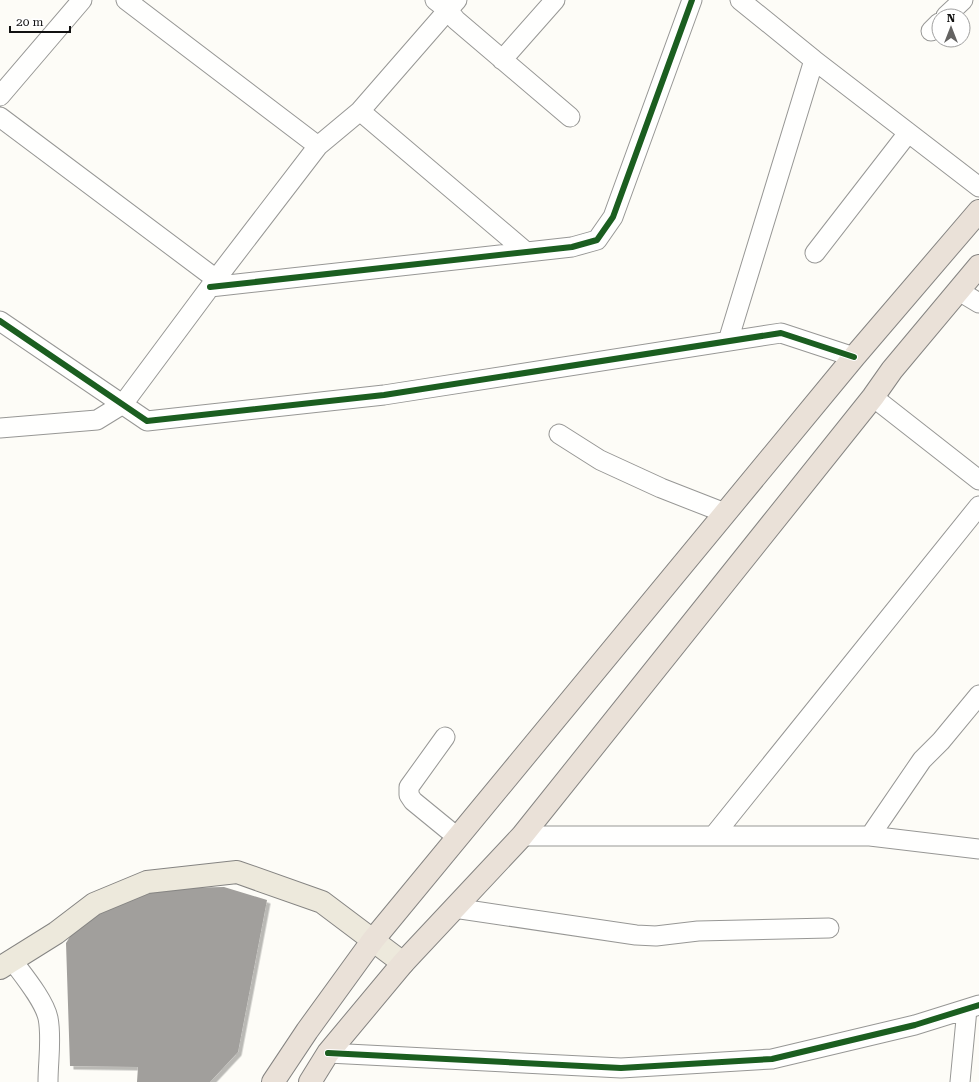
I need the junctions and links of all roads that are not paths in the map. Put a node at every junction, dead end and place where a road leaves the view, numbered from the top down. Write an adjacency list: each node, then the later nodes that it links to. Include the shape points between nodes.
1 (82, 0): 11 (street)
2 (126, 0): 16 (street)
3 (555, 0): 9 (street)
4 (692, 0): 19 (street, via 613,217 597,240 572,247)
5 (740, 0): 10 (street)
6 (963, 0): 8 (street)
7 (447, 3): 9 (street, via 456,20); 12 (street)
8 (954, 8)
9 (502, 60): 14 (street)
10 (814, 60): 15 (street); 26 (street)
11 (0, 96)
12 (360, 111): 16 (street); 19 (street)
13 (0, 117): 22 (street)
14 (570, 117)
15 (908, 133): 17 (street); 20 (street)
16 (318, 146): 22 (street)
17 (979, 187)
18 (979, 210): 27 (highway)
19 (525, 251): 22 (street)
20 (815, 253)
21 (979, 266): 23 (highway)
22 (213, 283): 29 (street)
23 (959, 291): 24 (street); 28 (highway)
24 (979, 303)
25 (0, 320): 29 (street)
26 (728, 341): 27 (street, via 781,333); 29 (street, via 384,395 147,421)
27 (854, 357): 34 (highway)
28 (872, 397): 32 (street); 38 (highway)
29 (123, 404): 30 (street, via 97,420)
30 (0, 428)
31 (559, 434): 34 (street, via 600,460)
32 (979, 480)
33 (979, 506): 37 (street)
34 (725, 513): 40 (highway)
35 (979, 695): 39 (street, via 922,760)
36 (445, 737): 40 (street, via 410,787 409,795 413,802)
37 (715, 834): 38 (street); 39 (street)
38 (522, 836): 42 (highway)
39 (870, 836): 41 (street)
40 (457, 837): 44 (highway)
41 (979, 849)
42 (454, 908): 43 (street, via 636,935); 45 (highway)
43 (830, 928)
44 (373, 940): 45 (main road); 46 (main road, via 322,902 237,872 146,882 94,904 56,933); 51 (highway)
45 (403, 963): 48 (highway)
46 (6, 964): 50 (street, via 38,999 48,1016)
47 (973, 1007): 49 (street, via 915,1025 772,1059); 53 (street)
48 (328, 1053): 49 (street); 52 (highway)
49 (619, 1075)
50 (48, 1082)
51 (273, 1082)
52 (310, 1082)
53 (960, 1082)

